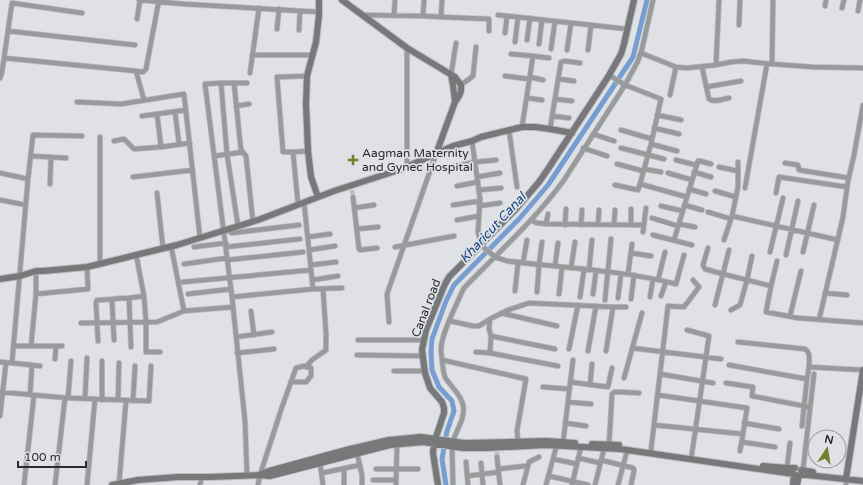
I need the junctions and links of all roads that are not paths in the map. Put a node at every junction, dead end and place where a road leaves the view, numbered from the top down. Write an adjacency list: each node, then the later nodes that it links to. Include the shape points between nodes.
1 (140, 0): 16 (street); 34 (street)
2 (319, 0): 24 (street)
3 (342, 0): 26 (street)
4 (395, 0): 27 (street)
5 (424, 0): 29 (street)
6 (442, 0): 31 (street)
7 (634, 0): 41 (street, Canal road)
8 (653, 0): 56 (street)
9 (719, 0): 65 (street)
10 (740, 0): 39 (street)
11 (773, 0): 64 (street)
12 (826, 0): 18 (street)
13 (844, 0): 20 (street)
14 (860, 0): 23 (street)
15 (12, 1): 25 (street); 43 (street)
16 (158, 1): 17 (street); 69 (street, via 146,69 143,72)
17 (184, 2): 19 (street)
18 (825, 6)
19 (259, 8): 21 (street); 59 (street)
20 (842, 8)
21 (279, 9): 22 (street); 40 (street)
22 (300, 10): 24 (street); 42 (street)
23 (858, 11)
24 (320, 12): 58 (street)
25 (82, 13)
26 (362, 15): 27 (street); 52 (street)
27 (394, 15): 29 (street)
28 (498, 15): 30 (street)
29 (423, 16): 31 (street)
30 (507, 16): 32 (street); 45 (street)
31 (441, 17): 44 (street, via 489,19)
32 (518, 17): 33 (street); 47 (street)
33 (530, 18): 35 (street); 46 (street)
34 (137, 19)
35 (542, 20): 36 (street); 49 (street)
36 (554, 21): 37 (street); 53 (street)
37 (571, 23): 38 (street); 54 (street)
38 (591, 25): 41 (street); 55 (street)
39 (739, 25)
40 (277, 29)
41 (628, 29): 75 (street, Canal road)
42 (299, 30)
43 (8, 31): 50 (street); 61 (street)
44 (489, 31)
45 (505, 33)
46 (527, 40)
47 (514, 42)
48 (456, 43): 72 (street)
49 (539, 44)
50 (135, 45)
51 (476, 47): 86 (street, via 473,76)
52 (407, 48): 72 (street); 149 (street)
53 (551, 49)
54 (567, 50)
55 (588, 50)
56 (640, 53): 67 (street); 85 (street)
57 (511, 54): 60 (street)
58 (313, 55): 59 (street); 73 (street)
59 (252, 56): 71 (street)
60 (533, 56): 62 (street); 77 (street)
61 (4, 58): 69 (street); 70 (street)
62 (549, 58)
63 (580, 63): 78 (street, via 562,62)
64 (769, 64): 65 (street, via 743,61); 68 (street); 173 (street)
65 (716, 65): 66 (street)
66 (702, 66): 67 (street); 87 (street)
67 (676, 67): 88 (street)
68 (863, 68)
69 (136, 71): 92 (street)
70 (1, 72): 76 (street)
71 (250, 73)
72 (451, 75): 86 (street); 96 (street)
73 (307, 76): 129 (street); 131 (street, via 277,77 283,152)
74 (505, 76): 77 (street)
75 (611, 76): 85 (street); 113 (street, Canal road)
76 (0, 78)
77 (530, 78): 79 (street); 89 (street)
78 (558, 79): 80 (street); 91 (street)
79 (543, 80)
80 (574, 81)
81 (740, 81): 87 (street)
82 (221, 83): 83 (street); 132 (street); 136 (street, via 205,84)
83 (234, 83): 84 (street); 99 (street)
84 (247, 83)
85 (624, 84): 103 (street, via 661,99); 114 (street)
86 (461, 85): 96 (street)
87 (706, 87): 90 (street, via 708,99 711,101)
88 (670, 95)
89 (526, 98): 93 (street); 108 (street)
90 (729, 98)
91 (555, 99): 94 (street); 105 (street)
92 (144, 100): 95 (street, via 121,104); 100 (street, via 184,94)
93 (542, 100)
94 (572, 101)
95 (77, 102)
96 (455, 102): 133 (street)
97 (249, 104): 99 (street)
98 (863, 105): 162 (street)
99 (236, 106): 130 (street)
100 (186, 110): 101 (street); 122 (street)
101 (175, 112): 102 (street); 123 (street)
102 (157, 114): 104 (street); 125 (street)
103 (657, 115): 107 (street); 109 (street)
104 (142, 116)
105 (552, 116): 106 (street); 110 (street)
106 (568, 118)
107 (681, 120)
108 (522, 127): 110 (street); 111 (street)
109 (654, 128): 115 (street); 118 (street)
110 (550, 129): 113 (street)
111 (509, 130): 120 (street); 170 (street)
112 (621, 130): 118 (street)
113 (572, 133): 249 (street, Canal road, via 539,182)
114 (593, 134): 121 (street); 126 (street)
115 (679, 134)
116 (82, 136): 135 (street, via 34,135)
117 (100, 137): 275 (street)
118 (652, 138): 124 (street)
119 (114, 140): 125 (street, via 124,140 134,149)
120 (472, 140): 133 (street); 143 (street)
121 (614, 141)
122 (190, 143): 123 (street); 152 (street)
123 (179, 144): 125 (street)
124 (650, 144): 128 (street); 134 (street)
125 (161, 147)
126 (584, 148): 137 (street); 211 (street, via 554,193)
127 (621, 148): 134 (street)
128 (676, 150)
129 (308, 151): 131 (street); 180 (street, via 311,177)
130 (243, 152): 132 (street); 212 (street, via 246,156)
131 (293, 152): 187 (street)
132 (227, 154): 136 (street); 222 (street)
133 (436, 154): 149 (street); 248 (street)
134 (648, 155): 140 (street); 153 (street)
135 (31, 156): 138 (street); 163 (street)
136 (215, 156): 228 (street)
137 (607, 156)
138 (51, 157): 139 (street); 166 (street)
139 (66, 158)
140 (664, 159)
141 (496, 160): 143 (street)
142 (676, 160): 148 (street)
143 (475, 162): 151 (street); 164 (street)
144 (738, 162): 154 (street)
145 (785, 163): 162 (street, via 798,165 799,170)
146 (617, 164): 153 (street)
147 (710, 164): 148 (street, via 698,161)
148 (696, 165): 156 (street)
149 (407, 167): 180 (street, via 352,188)
150 (719, 167): 154 (street)
151 (450, 168)
152 (193, 170): 160 (street); 235 (street)
153 (644, 170): 155 (street); 167 (street)
154 (738, 171): 183 (street)
155 (661, 172)
156 (694, 172): 161 (street); 165 (street)
157 (0, 173): 163 (street)
158 (500, 173): 164 (street)
159 (668, 173): 165 (street)
160 (133, 176)
161 (711, 177)
162 (849, 178): 171 (street)
163 (28, 179): 194 (street)
164 (477, 179): 169 (street); 175 (street)
165 (692, 180): 174 (street)
166 (50, 184)
167 (640, 184): 168 (street, via 638,190); 182 (street)
168 (615, 185)
169 (457, 186)
170 (517, 187)
171 (847, 187): 177 (street, via 780,177); 242 (street)
172 (501, 188): 175 (street)
173 (745, 188)
174 (689, 189): 179 (street); 182 (street)
175 (479, 190): 189 (street)
176 (715, 191): 183 (street)
177 (776, 193)
178 (157, 194): 255 (street)
179 (706, 194)
180 (318, 197): 187 (street)
181 (353, 197): 196 (street)
182 (687, 197): 192 (street)
183 (736, 197): 208 (street)
184 (783, 198): 223 (street)
185 (0, 200): 194 (street)
186 (798, 201): 227 (street)
187 (301, 203): 212 (street); 234 (street)
188 (500, 203): 189 (street)
189 (479, 204): 191 (street); 207 (street)
190 (374, 205): 196 (street)
191 (453, 205)
192 (684, 205): 203 (street); 204 (street)
193 (814, 205): 230 (street)
194 (26, 206): 291 (street)
195 (660, 206): 204 (street)
196 (354, 208): 226 (street)
197 (646, 208): 220 (street)
198 (566, 209): 215 (street)
199 (631, 209): 219 (street)
200 (582, 210): 216 (street)
201 (599, 210): 217 (street)
202 (614, 210): 218 (street)
203 (702, 210)
204 (683, 211): 221 (street)
205 (708, 212): 208 (street)
206 (548, 214): 213 (street)
207 (479, 216): 210 (street); 249 (street, via 478,232)
208 (731, 217): 223 (street); 241 (street)
209 (652, 218): 221 (street)
210 (457, 220)
211 (531, 220): 213 (street); 270 (street)
212 (253, 222): 222 (street)
213 (546, 224): 215 (street)
214 (299, 225): 228 (street, via 232,233)
215 (565, 225): 216 (street)
216 (581, 225): 217 (street)
217 (598, 225): 218 (street)
218 (614, 225): 219 (street)
219 (631, 225): 220 (street)
220 (644, 225): 229 (street)
221 (678, 225): 225 (street); 240 (street)
222 (238, 226): 228 (street)
223 (777, 226): 227 (street); 262 (street)
224 (378, 227): 226 (street)
225 (695, 227)
226 (357, 229): 256 (street, via 360,250)
227 (792, 229): 230 (street); 267 (street)
228 (226, 230): 235 (street); 247 (street)
229 (643, 232)
230 (807, 233): 242 (street); 263 (street)
231 (330, 234): 234 (street)
232 (653, 235): 240 (street)
233 (454, 236): 248 (street)
234 (308, 237): 258 (street)
235 (200, 238): 251 (street)
236 (300, 239): 247 (street)
237 (611, 239): 287 (street)
238 (526, 240): 274 (street)
239 (592, 240): 283 (street)
240 (674, 240): 250 (street)
241 (724, 240)
242 (838, 240): 309 (street)
243 (542, 242): 277 (street)
244 (575, 242): 282 (street)
245 (558, 243): 278 (street)
246 (632, 244): 264 (street)
247 (226, 245): 253 (street); 271 (street)
248 (404, 245): 254 (street); 344 (street, via 387,294)
249 (482, 245): 270 (street); 355 (street, Canal road, via 449,277)
250 (692, 245)
251 (171, 246): 255 (street); 332 (street)
252 (335, 246): 258 (street)
253 (194, 247)
254 (395, 247)
255 (163, 248): 265 (street)
256 (377, 248)
257 (708, 248): 290 (street, via 703,265 705,269)
258 (309, 250): 281 (street)
259 (729, 250): 290 (street)
260 (304, 252): 271 (street)
261 (666, 252): 295 (street)
262 (770, 252)
263 (803, 252)
264 (630, 253): 268 (street); 289 (street)
265 (136, 254): 275 (street); 315 (street)
266 (684, 255): 301 (street, via 676,284)
267 (786, 255)
268 (651, 256)
269 (752, 256): 299 (street)
270 (495, 257): 274 (street, via 507,262); 339 (street, via 464,288)
271 (227, 259): 276 (street); 294 (street)
272 (777, 261): 302 (street)
273 (336, 262): 281 (street)
274 (521, 263): 277 (street); 307 (street)
275 (100, 264): 279 (street)
276 (184, 264)
277 (539, 265): 278 (street); 308 (street)
278 (555, 266): 280 (street)
279 (87, 267): 285 (street); 310 (street, via 88,289)
280 (562, 267): 282 (street); 312 (street)
281 (311, 268): 294 (street); 297 (street)
282 (571, 268): 283 (street)
283 (587, 270): 286 (street); 318 (street)
284 (801, 270): 336 (street)
285 (36, 271): 291 (street); 310 (street)
286 (596, 271): 287 (street); 313 (street)
287 (607, 272): 288 (street); 324 (street)
288 (621, 274): 289 (street); 321 (street)
289 (628, 274): 293 (street)
290 (723, 274): 299 (street); 325 (street)
291 (20, 276): 296 (street); 358 (street)
292 (338, 276): 297 (street)
293 (634, 276): 295 (street); 322 (street)
294 (230, 278): 300 (street); 304 (street)
295 (656, 279): 301 (street); 319 (street)
296 (0, 280)
297 (312, 280): 305 (street)
298 (693, 280): 369 (street, via 699,287 684,308 668,306)
299 (747, 280): 302 (street); 331 (street, via 740,305)
300 (183, 282)
301 (666, 282): 316 (street)
302 (771, 286): 336 (street, via 766,312)
303 (342, 288): 306 (street)
304 (231, 289): 311 (street); 317 (street)
305 (313, 289): 306 (street); 317 (street)
306 (322, 289): 395 (street, via 326,350)
307 (515, 291)
308 (536, 292)
309 (825, 293): 314 (street); 338 (street)
310 (36, 294): 359 (street)
311 (188, 294)
312 (559, 294)
313 (593, 294)
314 (848, 295)
315 (144, 296): 320 (street); 343 (street)
316 (661, 296)
317 (232, 297): 329 (street)
318 (580, 297)
319 (650, 297)
320 (129, 298): 323 (street); 342 (street)
321 (618, 298)
322 (631, 299)
323 (112, 300): 340 (street, via 97,300); 341 (street)
324 (605, 300)
325 (716, 305)
326 (578, 306): 327 (street); 334 (street, via 529,303); 366 (street)
327 (596, 306): 330 (street); 367 (street)
328 (626, 306): 330 (street)
329 (232, 307): 332 (street); 352 (street)
330 (614, 307): 368 (street)
331 (731, 310)
332 (184, 311): 343 (street, via 157,322)
333 (251, 311): 350 (street)
334 (501, 313): 337 (street); 347 (street)
335 (642, 313): 363 (street)
336 (790, 316): 338 (street)
337 (490, 319): 339 (street, via 479,326); 351 (street, via 488,329)
338 (819, 320): 346 (street)
339 (450, 321): 380 (street, via 442,345)
340 (97, 322): 341 (street); 345 (street); 356 (street)
341 (113, 322): 342 (street); 353 (street)
342 (129, 322): 343 (street); 362 (street)
343 (146, 322): 370 (street, via 146,352)
344 (389, 322)
345 (81, 323)
346 (863, 323)
347 (557, 326)
348 (687, 330): 376 (street, via 708,336)
349 (272, 332): 350 (street)
350 (254, 335): 352 (street)
351 (491, 336): 365 (street); 373 (street)
352 (236, 337): 372 (street)
353 (114, 340)
354 (358, 340): 355 (street)
355 (424, 340): 375 (street, Canal road)
356 (98, 341)
357 (738, 342): 396 (street, via 805,349 810,356)
358 (14, 346): 359 (street); 386 (street)
359 (31, 346): 360 (street)
360 (56, 346): 361 (street); 378 (street)
361 (62, 346)
362 (131, 347)
363 (632, 348): 369 (street); 403 (street)
364 (274, 349): 372 (street)
365 (555, 349)
366 (569, 349)
367 (588, 350)
368 (606, 351)
369 (663, 351): 376 (street); 401 (street)
370 (160, 352)
371 (476, 352): 373 (street)
372 (237, 353): 473 (street, via 245,421)
373 (490, 353): 394 (street)
374 (357, 355): 375 (street)
375 (423, 356): 400 (street, Canal road)
376 (706, 357): 379 (street); 405 (street)
377 (87, 358): 418 (street)
378 (55, 359)
379 (721, 359)
380 (442, 360): 438 (street, via 526,379); 442 (street, via 445,376 463,404 462,417)
381 (573, 360): 407 (street)
382 (71, 361): 417 (street)
383 (102, 361): 420 (street)
384 (0, 362): 385 (street)
385 (6, 363): 386 (street); 413 (street)
386 (12, 363): 389 (street)
387 (119, 363): 421 (street)
388 (592, 364): 410 (street)
389 (32, 365): 391 (street); 415 (street)
390 (729, 365): 404 (street)
391 (40, 366)
392 (135, 366): 424 (street)
393 (151, 366): 424 (street, via 148,401)
394 (558, 366)
395 (306, 367): 406 (street, via 296,368); 406 (street, via 311,368 311,376 306,382)
396 (809, 367): 398 (street); 404 (street)
397 (612, 368): 410 (street, via 608,387)
398 (863, 370): 481 (street)
399 (394, 371): 400 (street)
400 (425, 371): 437 (street, Canal road, via 430,388 444,408)
401 (660, 374): 405 (street); 416 (street)
402 (814, 374): 427 (street)
403 (624, 378)
404 (807, 379): 427 (street)
405 (702, 381): 408 (street); 422 (street)
406 (291, 382): 474 (street)
407 (570, 382): 410 (street); 412 (street)
408 (713, 383)
409 (726, 383): 427 (street, via 753,387 752,396)
410 (590, 385)
411 (543, 386): 412 (street)
412 (570, 389): 425 (street)
413 (1, 393): 415 (street); 428 (street)
414 (639, 393): 445 (street, via 612,394)
415 (32, 395): 417 (street); 487 (street)
416 (658, 395): 422 (street); 431 (street)
417 (66, 398): 418 (street); 488 (street)
418 (86, 399): 419 (street)
419 (95, 399): 420 (street); 489 (street)
420 (102, 400): 421 (street)
421 (118, 400): 423 (street)
422 (700, 400): 430 (street, via 747,408); 434 (street)
423 (126, 401): 424 (street); 485 (street)
424 (133, 401)
425 (568, 402): 426 (street); 429 (street)
426 (591, 404)
427 (807, 406): 433 (street); 470 (street)
428 (0, 416)
429 (565, 423): 432 (street); 443 (street)
430 (744, 423): 435 (street); 436 (street)
431 (654, 425): 434 (street); 447 (street)
432 (586, 426)
433 (802, 426)
434 (696, 429): 436 (street); 454 (street)
435 (779, 429)
436 (743, 434): 439 (street)
437 (436, 441): 441 (street); 442 (street); 474 (street, via 421,437 389,440); 497 (street, Canal road, via 433,453)
438 (518, 441): 442 (street); 443 (street)
439 (742, 442): 446 (street); 449 (street)
440 (790, 443): 464 (street)
441 (397, 444): 451 (street); 467 (street)
442 (452, 444): 450 (street, via 463,448); 498 (street)
443 (560, 444): 444 (street); 445 (street); 450 (street); 455 (street)
444 (581, 447): 445 (street); 453 (street)
445 (607, 447): 447 (street); 448 (street); 458 (street)
446 (776, 447)
447 (651, 450): 454 (street)
448 (627, 451): 454 (street); 462 (street)
449 (740, 451)
450 (497, 452): 469 (street)
451 (357, 453): 456 (street); 461 (street)
452 (539, 457): 502 (street, via 529,462)
453 (578, 458): 458 (street); 460 (street)
454 (692, 458): 464 (street); 470 (street)
455 (553, 459): 460 (street); 476 (street)
456 (320, 462): 471 (street); 474 (street, via 270,476)
457 (466, 462): 475 (street)
458 (601, 462): 462 (street); 505 (street)
459 (482, 463): 472 (street)
460 (577, 464): 484 (street)
461 (360, 465): 465 (street); 496 (street)
462 (623, 465): 506 (street); 507 (street, via 634,469)
463 (525, 466): 469 (street)
464 (787, 468): 470 (street)
465 (344, 469): 471 (street); 495 (street)
466 (376, 469): 467 (street)
467 (396, 469): 468 (street); 483 (street)
468 (418, 469)
469 (498, 470): 472 (street); 501 (street)
470 (798, 472): 481 (street); 508 (street); 509 (street)
471 (322, 473): 493 (street)
472 (482, 474): 475 (street); 500 (street)
473 (247, 475): 474 (street); 478 (street)
474 (260, 475): 492 (street)
475 (467, 476): 499 (street)
476 (549, 476): 484 (street); 503 (street)
477 (184, 477): 478 (street); 486 (street, via 138,480); 490 (street)
478 (202, 477): 491 (street)
479 (863, 478): 481 (street)
480 (373, 480): 483 (street)
481 (846, 480): 482 (street)
482 (863, 481)
483 (396, 483)
484 (572, 483): 504 (street)
485 (115, 484): 486 (street)
486 (128, 484)
487 (24, 485)
488 (55, 485)
489 (87, 485)
490 (185, 485)
491 (200, 485)
492 (258, 485)
493 (324, 485)
494 (341, 485): 495 (street)
495 (345, 485)
496 (362, 485)
497 (438, 485)
498 (453, 485)
499 (468, 485)
500 (483, 485)
501 (500, 485)
502 (523, 485)
503 (546, 485)
504 (588, 485)
505 (595, 485)
506 (618, 485)
507 (631, 485)
508 (793, 485)
509 (797, 485)

